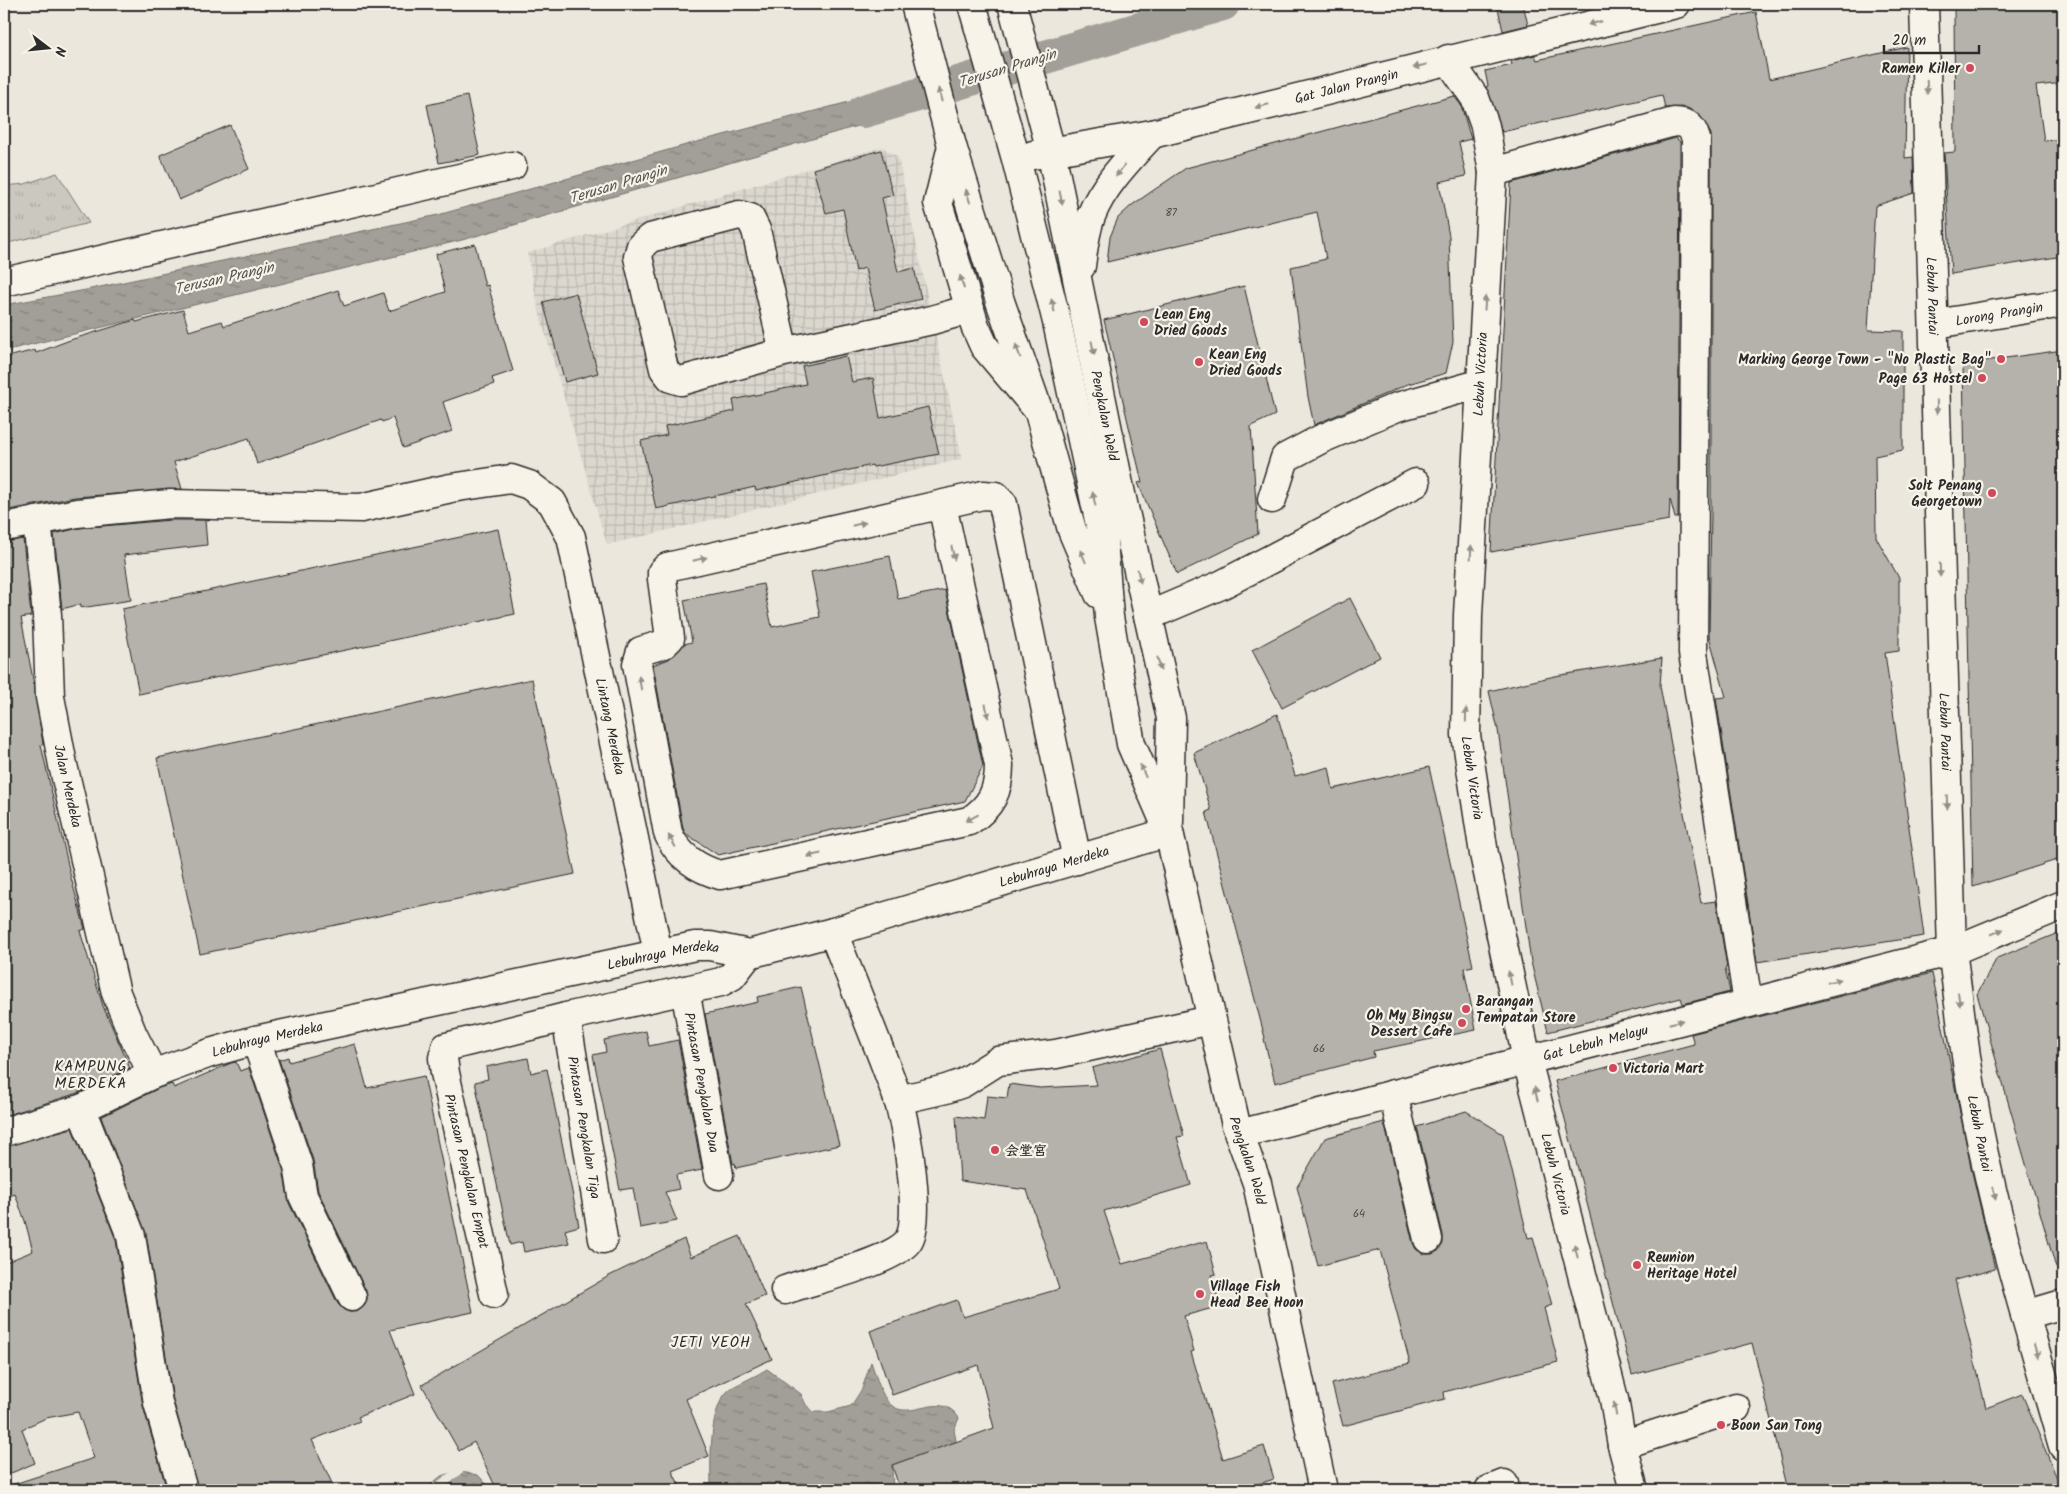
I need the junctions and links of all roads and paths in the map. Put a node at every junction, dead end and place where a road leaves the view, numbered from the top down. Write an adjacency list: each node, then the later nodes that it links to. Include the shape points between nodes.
1 (915, 4): 8 (street, Pengkalan Weld, one-way to 1)
2 (972, 4): 10 (street, Pengkalan Weld)
3 (1676, 4): 6 (street, Gat Jalan Prangin, one-way to 6)
4 (1924, 4): 17 (street, Lebuh Pantai, one-way to 17)
5 (1015, 14): 9 (street, Pengkalan Weld)
6 (1448, 59): 7 (street, Gat Jalan Prangin, one-way to 7); 12 (street, Lebuh Victoria, via 1475,98 1485,126)
7 (1152, 134): 9 (street, Gat Jalan Prangin); 14 (street, one-way to 14, via 1124,165 1092,215)
8 (951, 142): 16 (street, one-way to 8, via 938,203); 20 (street, Pengkalan Weld, one-way to 8, via 1001,304)
9 (1051, 151): 10 (street, Gat Jalan Prangin); 14 (street, Pengkalan Weld, one-way to 14)
10 (1016, 159): 26 (street, Pengkalan Weld, one-way to 10, via 1101,530 1057,322)
11 (512, 166): 13 (street)
12 (1493, 172): 19 (street, Lebuh Victoria, one-way to 12); 36 (street, via 1674,122 1685,122 1693,129 1696,159 1693,653)
13 (4, 282)
14 (1078, 284): 27 (street, Pengkalan Weld, one-way to 27)
15 (2063, 303): 17 (street, Lorong Prangin)
16 (970, 309): 18 (street); 20 (street, via 984,346)
17 (1936, 324): 32 (street, Lebuh Pantai, one-way to 32, via 1941,619)
18 (784, 352): 18 (street, via 756,230 750,218 739,215 659,235 641,246 640,266 664,369 671,378 681,381)
19 (1479, 384): 22 (street, via 1397,407 1285,458); 40 (street, Lebuh Victoria, one-way to 19, via 1484,854 1466,735)
20 (1039, 412): 26 (street, Pengkalan Weld, one-way to 20, via 1072,530)
21 (1416, 483): 27 (street, via 1221,585)
22 (1272, 499)
23 (942, 505): 23 (street, one-way to 23, via 998,765 999,781 984,812 969,822 726,874 709,872 681,854 668,834 637,664 641,651 664,644 670,638 662,572 667,566); 29 (street, via 983,495 996,496 1003,504)
24 (37, 521): 25 (street); 33 (street, Lintang Merdeka, via 77,513 170,504 361,508 451,488 511,479 529,485 552,502 571,537); 41 (street, Jalan Merdeka, via 47,615 50,697 62,765 116,993)
25 (4, 527)
26 (1109, 616): 28 (street, Pengkalan Weld, one-way to 26, via 1131,744)
27 (1148, 616): 28 (street, Pengkalan Weld, one-way to 28, via 1171,718)
28 (1169, 832): 29 (street, Lebuhraya Merdeka); 38 (street, Pengkalan Weld)
29 (1077, 860): 31 (street, Lebuhraya Merdeka)
30 (2063, 905): 32 (street, Gat Lebuh Melayu, one-way to 30)
31 (833, 932): 34 (street, Lebuhraya Merdeka); 43 (street)
32 (1952, 951): 36 (street, Gat Lebuh Melayu, one-way to 32); 54 (street, Lebuh Pantai, one-way to 54, via 1969,1076 1987,1166)
33 (658, 953): 34 (street, Lebuhraya Merdeka, via 710,946); 39 (street, Lebuhraya Merdeka)
34 (750, 954): 35 (street, via 732,976 721,982)
35 (685, 990): 37 (street); 47 (street, Pintasan Pengkalan Dua)
36 (1748, 1003): 40 (street, Gat Lebuh Melayu, one-way to 36)
37 (566, 1016): 48 (street, Pintasan Pengkalan Tiga); 51 (street, Pintasan Pengkalan Empat, via 446,1047 443,1058)
38 (1211, 1020): 43 (street, via 1056,1054 998,1062 946,1089); 46 (street, Pengkalan Weld)
39 (256, 1040): 41 (street, Lebuhraya Merdeka); 52 (street, via 298,1165 303,1196)
40 (1527, 1060): 42 (street, Gat Lebuh Melayu); 56 (street, Lebuh Victoria, one-way to 40, via 1614,1399)
41 (153, 1074): 44 (street, Lebuhraya Merdeka)
42 (1393, 1094): 46 (street, Gat Lebuh Melayu); 49 (street)
43 (898, 1100): 50 (street, via 912,1176 915,1217 907,1242 886,1256)
44 (81, 1109): 45 (street, Lebuhraya Merdeka); 58 (street, via 131,1236 158,1402)
45 (4, 1132)
46 (1239, 1134): 59 (street, Pengkalan Weld, via 1257,1183)
47 (719, 1176)
48 (603, 1239)
49 (1428, 1239)
50 (785, 1290)
51 (494, 1294)
52 (352, 1297)
53 (2063, 1304): 54 (street)
54 (2025, 1315): 57 (street, Lebuh Pantai, one-way to 57)
55 (1736, 1408): 56 (street)
56 (1622, 1445): 60 (street, Lebuh Victoria)
57 (2063, 1446)
58 (183, 1490)
59 (1323, 1490)
60 (1634, 1490)

